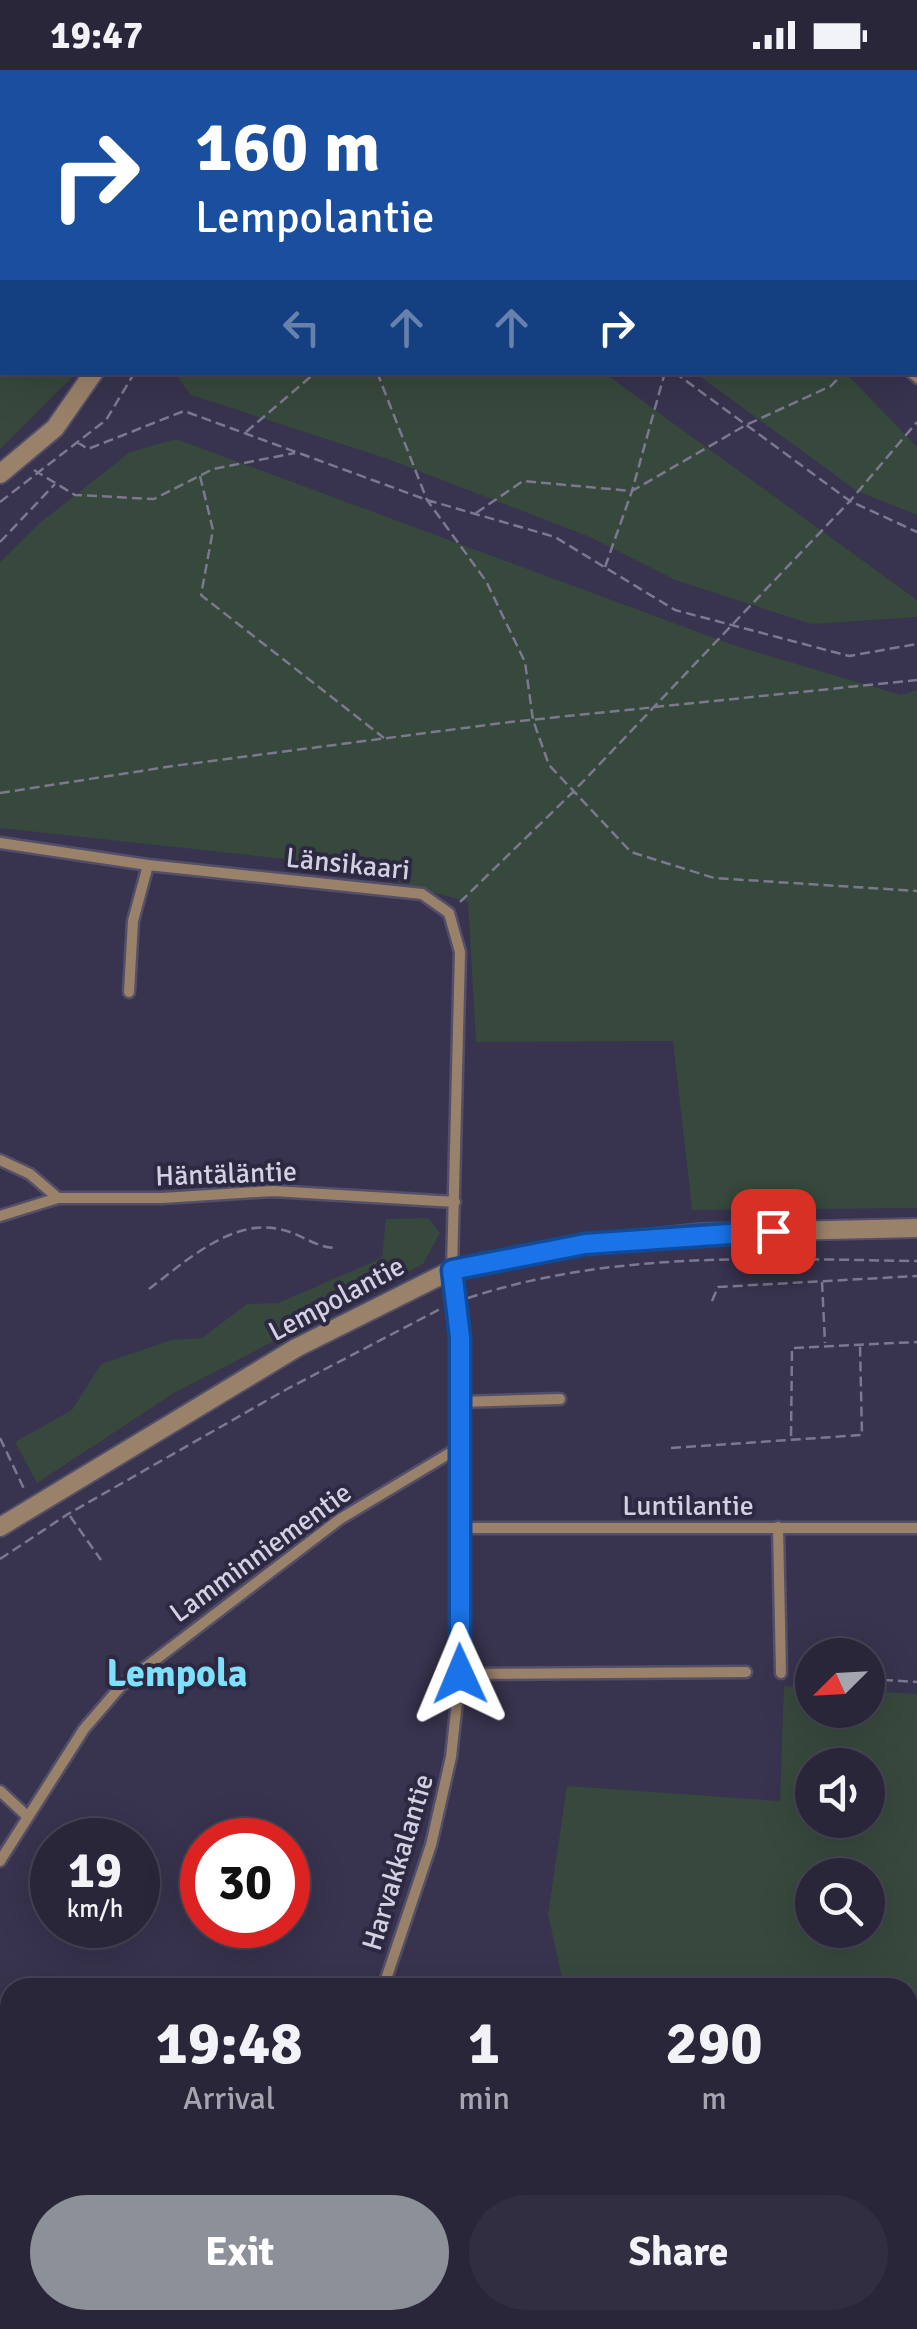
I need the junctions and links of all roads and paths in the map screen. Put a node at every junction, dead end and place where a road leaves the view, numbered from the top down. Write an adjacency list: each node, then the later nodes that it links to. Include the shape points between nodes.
1 (92, 375): 13 (street, via 55,428)
2 (133, 375): 11 (path, via 106,420)
3 (313, 375): 10 (path)
4 (378, 375): 18 (path)
5 (664, 375): 17 (path)
6 (678, 375): 9 (path)
7 (841, 375): 9 (path)
8 (917, 422): 19 (path)
9 (746, 425): 17 (path); 19 (path)
10 (245, 433): 11 (path, via 184,411 88,449); 12 (path)
11 (77, 442): 14 (path)
12 (297, 452): 15 (path); 18 (path)
13 (7, 468): 14 (path)
14 (38, 472): 16 (path); 20 (path)
15 (200, 476): 16 (path, via 154,499 75,495); 30 (path, via 213,530 202,595)
16 (56, 483): 23 (path)
17 (632, 491): 21 (path, via 523,481); 24 (path)
18 (427, 500): 21 (path); 29 (path, via 486,581 525,662)
19 (850, 500): 22 (path); 25 (path)
20 (0, 502)
21 (474, 514): 24 (path, via 555,537)
22 (917, 532)
23 (0, 542)
24 (604, 568): 25 (path, via 675,610)
25 (732, 621): 26 (path, via 849,656); 28 (path)
26 (917, 644)
27 (917, 680): 28 (path)
28 (650, 708): 29 (path); 31 (path)
29 (532, 720): 30 (path); 31 (path, via 549,765)
30 (385, 738): 32 (path)
31 (574, 791): 35 (path, via 631,852 714,878); 36 (path)
32 (0, 793)
33 (0, 843): 34 (street, Länsikaari)
34 (148, 866): 36 (street, Länsikaari, via 422,894); 37 (street, via 133,922)
35 (917, 891)
36 (449, 913): 40 (street, via 460,952)
37 (129, 992)
38 (0, 1160): 39 (street)
39 (58, 1198): 40 (street, Häntäläntie, via 273,1191); 41 (street, Häntäläntie)
40 (455, 1202): 45 (street)
41 (0, 1216)
42 (917, 1228): 45 (street, Lempolantie, via 701,1233 585,1244)
43 (334, 1248): 48 (path, via 258,1227 228,1236)
44 (917, 1261): 50 (path, via 623,1263 543,1276)
45 (452, 1270): 50 (street, Harvakkalantie); 60 (street, Lempolantie, via 296,1348)
46 (917, 1276): 47 (path)
47 (822, 1282): 49 (path, via 718,1286); 52 (path)
48 (149, 1288)
49 (712, 1301)
50 (455, 1302): 55 (street, Harvakkalantie); 61 (path)
51 (917, 1342): 53 (path)
52 (825, 1345): 53 (path); 57 (path, via 792,1348)
53 (860, 1345): 57 (path, via 862,1435)
54 (560, 1399): 55 (street)
55 (460, 1402): 58 (street, Harvakkalantie)
56 (0, 1438): 60 (path)
57 (792, 1438): 59 (path)
58 (460, 1447): 65 (street, Harvakkalantie); 75 (street, Lamminniementie, via 340,1519 121,1686)
59 (671, 1448)
60 (32, 1506): 62 (street, Lempolantie); 64 (path)
61 (68, 1514): 64 (path); 68 (path)
62 (0, 1527)
63 (778, 1527): 65 (street, Luntilantie); 66 (street, Luntilantie); 70 (street)
64 (44, 1528): 67 (path)
65 (458, 1528): 71 (street, Harvakkalantie)
66 (917, 1528)
67 (0, 1559)
68 (101, 1560)
69 (746, 1672): 71 (street)
70 (781, 1673)
71 (460, 1674): 77 (street, Harvakkalantie, via 451,1757 431,1845)
72 (885, 1680): 73 (path)
73 (917, 1682)
74 (0, 1792): 75 (street)
75 (27, 1816): 76 (street, Lamminniementie)
76 (0, 1861)
77 (386, 1978)

